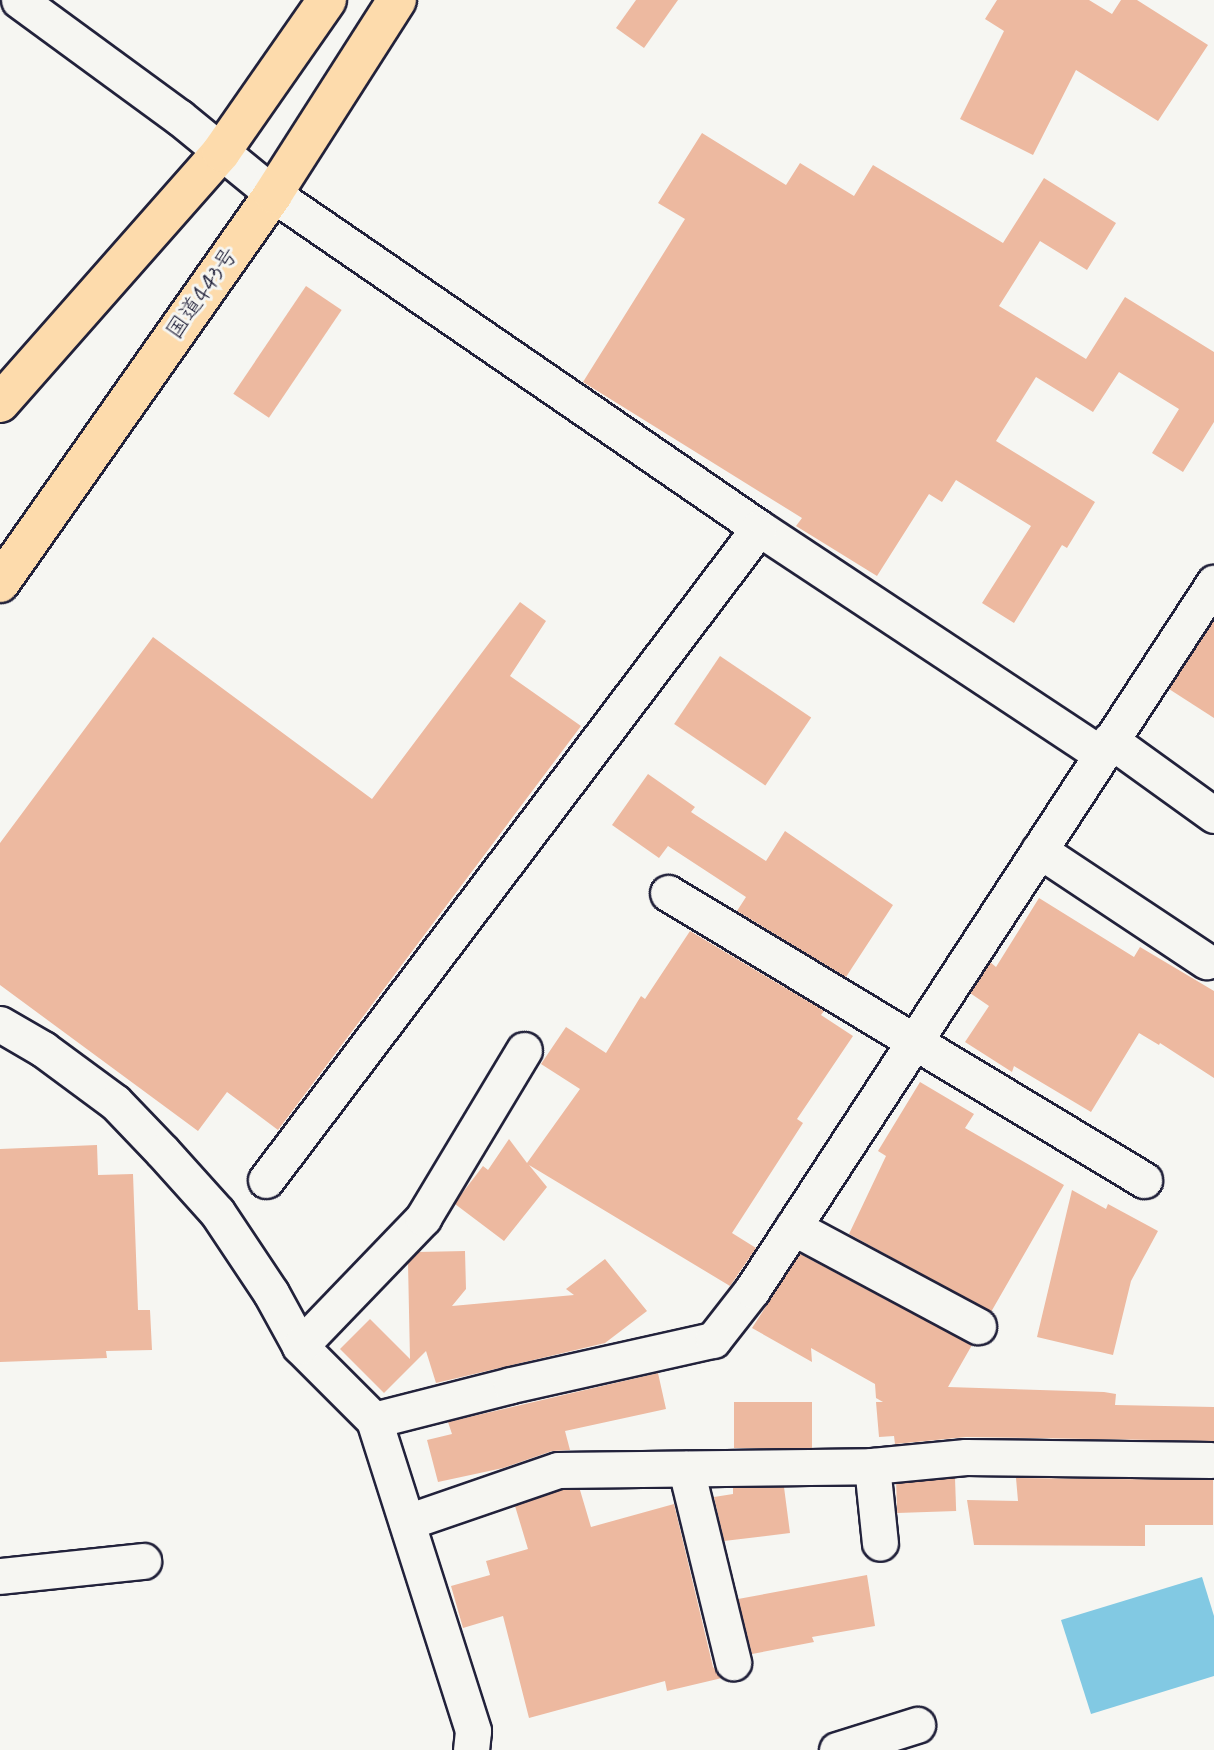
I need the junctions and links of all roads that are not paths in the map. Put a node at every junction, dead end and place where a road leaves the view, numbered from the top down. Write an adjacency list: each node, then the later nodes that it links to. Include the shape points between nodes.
1 (19, 0): 4 (street)
2 (327, 0): 4 (highway)
3 (397, 0): 5 (highway, 国道443号)
4 (221, 152): 5 (street); 6 (highway)
5 (273, 194): 7 (street); 8 (highway, 国道443号)
6 (0, 403)
7 (759, 528): 10 (street); 18 (street)
8 (0, 583)
9 (1214, 583): 10 (street)
10 (1106, 747): 11 (street); 12 (street)
11 (1214, 815)
12 (1039, 850): 14 (street); 16 (street)
13 (668, 893): 16 (street)
14 (1206, 961)
15 (0, 1024): 22 (street, via 115,1102 162,1151 217,1212)
16 (913, 1041): 19 (street); 20 (street)
17 (524, 1050): 22 (street, via 423,1218)
18 (266, 1180)
19 (1144, 1180)
20 (793, 1227): 21 (street); 23 (street, via 713,1340)
21 (978, 1326)
22 (300, 1346): 23 (street)
23 (374, 1420): 27 (street)
24 (1211, 1460): 25 (street, via 966,1457)
25 (872, 1466): 26 (street); 28 (street)
26 (686, 1469): 27 (street, via 558,1471); 31 (street)
27 (407, 1522): 33 (street, via 473,1731)
28 (880, 1543)
29 (143, 1561): 30 (street)
30 (0, 1576)
31 (733, 1662)
32 (918, 1725): 34 (street)
33 (471, 1750)
34 (836, 1750)

